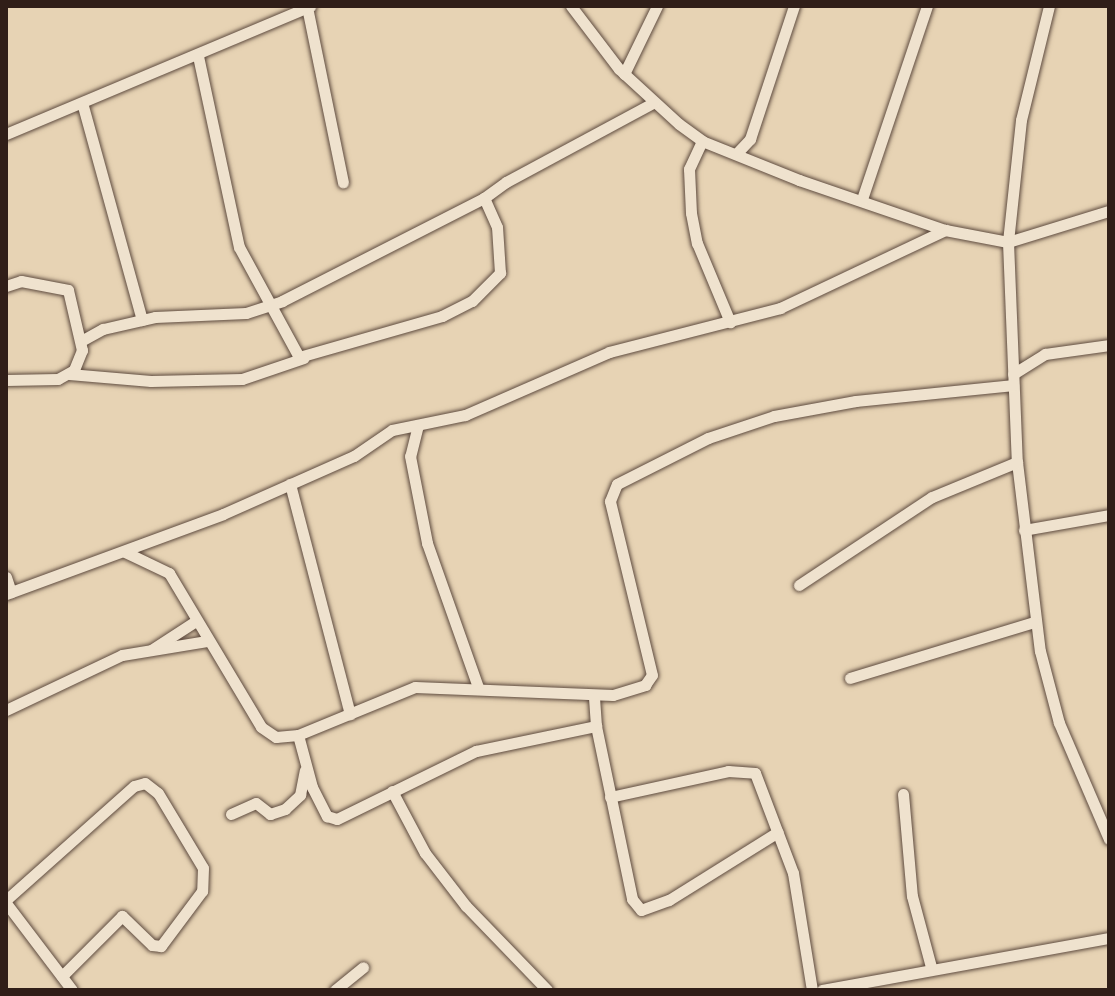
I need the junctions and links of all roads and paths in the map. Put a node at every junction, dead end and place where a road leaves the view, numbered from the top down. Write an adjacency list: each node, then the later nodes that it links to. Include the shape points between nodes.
1 (571, 6): 8 (street)
2 (657, 6): 8 (street)
3 (794, 6): 12 (street)
4 (927, 6): 18 (street)
5 (1049, 6): 21 (street, via 1021,120)
6 (308, 7): 7 (street); 16 (street)
7 (198, 56): 10 (street); 23 (street, via 239,247)
8 (624, 74): 9 (street)
9 (653, 103): 13 (street); 17 (street)
10 (83, 106): 11 (street); 24 (street)
11 (6, 134)
12 (750, 139): 14 (street); 15 (street)
13 (702, 141): 14 (street); 25 (street, via 689,169 691,213 697,243)
14 (736, 154): 15 (street)
15 (756, 162): 18 (street)
16 (343, 182)
17 (484, 198): 23 (street); 28 (street, via 501,250 500,273 491,285 442,316)
18 (862, 199): 20 (street)
19 (1109, 211): 21 (street)
20 (945, 230): 21 (street); 25 (street, via 790,304)
21 (1008, 242): 31 (street)
22 (6, 286): 26 (street, via 21,281 49,291 68,290)
23 (269, 305): 24 (street, via 246,313); 28 (street, via 291,349)
24 (142, 320): 26 (street, via 103,329)
25 (730, 322): 32 (street, via 609,352 465,415)
26 (81, 341): 29 (street, via 78,365)
27 (1109, 345): 31 (street, via 1045,354)
28 (304, 358): 29 (street, via 242,379 151,381)
29 (69, 374): 30 (street)
30 (6, 380)
31 (1013, 380): 33 (street); 47 (street, via 774,416 708,438 617,484 610,501 652,675 637,689)
32 (418, 425): 34 (street, via 392,430 354,456); 46 (street, via 410,456 427,543)
33 (1017, 462): 36 (street); 39 (street, via 932,497)
34 (290, 484): 37 (street); 49 (street)
35 (1109, 515): 36 (street)
36 (1024, 530): 42 (street)
37 (125, 552): 40 (street); 41 (street, via 169,573)
38 (6, 577): 40 (street)
39 (799, 585)
40 (8, 593)
41 (196, 621): 43 (street); 44 (street)
42 (1034, 622): 45 (street); 58 (street, via 1059,723)
43 (207, 641): 44 (street); 51 (street, via 261,727 276,737)
44 (151, 650): 48 (street, via 122,655)
45 (850, 678)
46 (478, 687): 47 (street); 49 (street, via 415,687)
47 (594, 698): 50 (street)
48 (6, 710)
49 (350, 714): 51 (street)
50 (596, 726): 53 (street, via 476,751); 55 (street)
51 (298, 735): 52 (street)
52 (305, 770): 53 (street, via 332,819); 56 (street, via 300,795 285,809 270,814 256,803)
53 (392, 791): 66 (street, via 442,874)
54 (903, 794): 62 (street, via 912,896)
55 (610, 797): 57 (street, via 751,769); 57 (street, via 632,899 641,910 669,900)
56 (231, 814)
57 (778, 832): 67 (street, via 804,924)
58 (1109, 839)
59 (7, 904): 63 (street); 63 (street, via 134,786 145,783 158,793 203,868 202,891 161,946 152,945 122,916)
60 (1109, 938): 62 (street)
61 (363, 967): 65 (street)
62 (931, 967): 68 (street)
63 (62, 976): 64 (street)
64 (72, 990)
65 (335, 990)
66 (547, 990)
67 (812, 990)
68 (822, 990)

